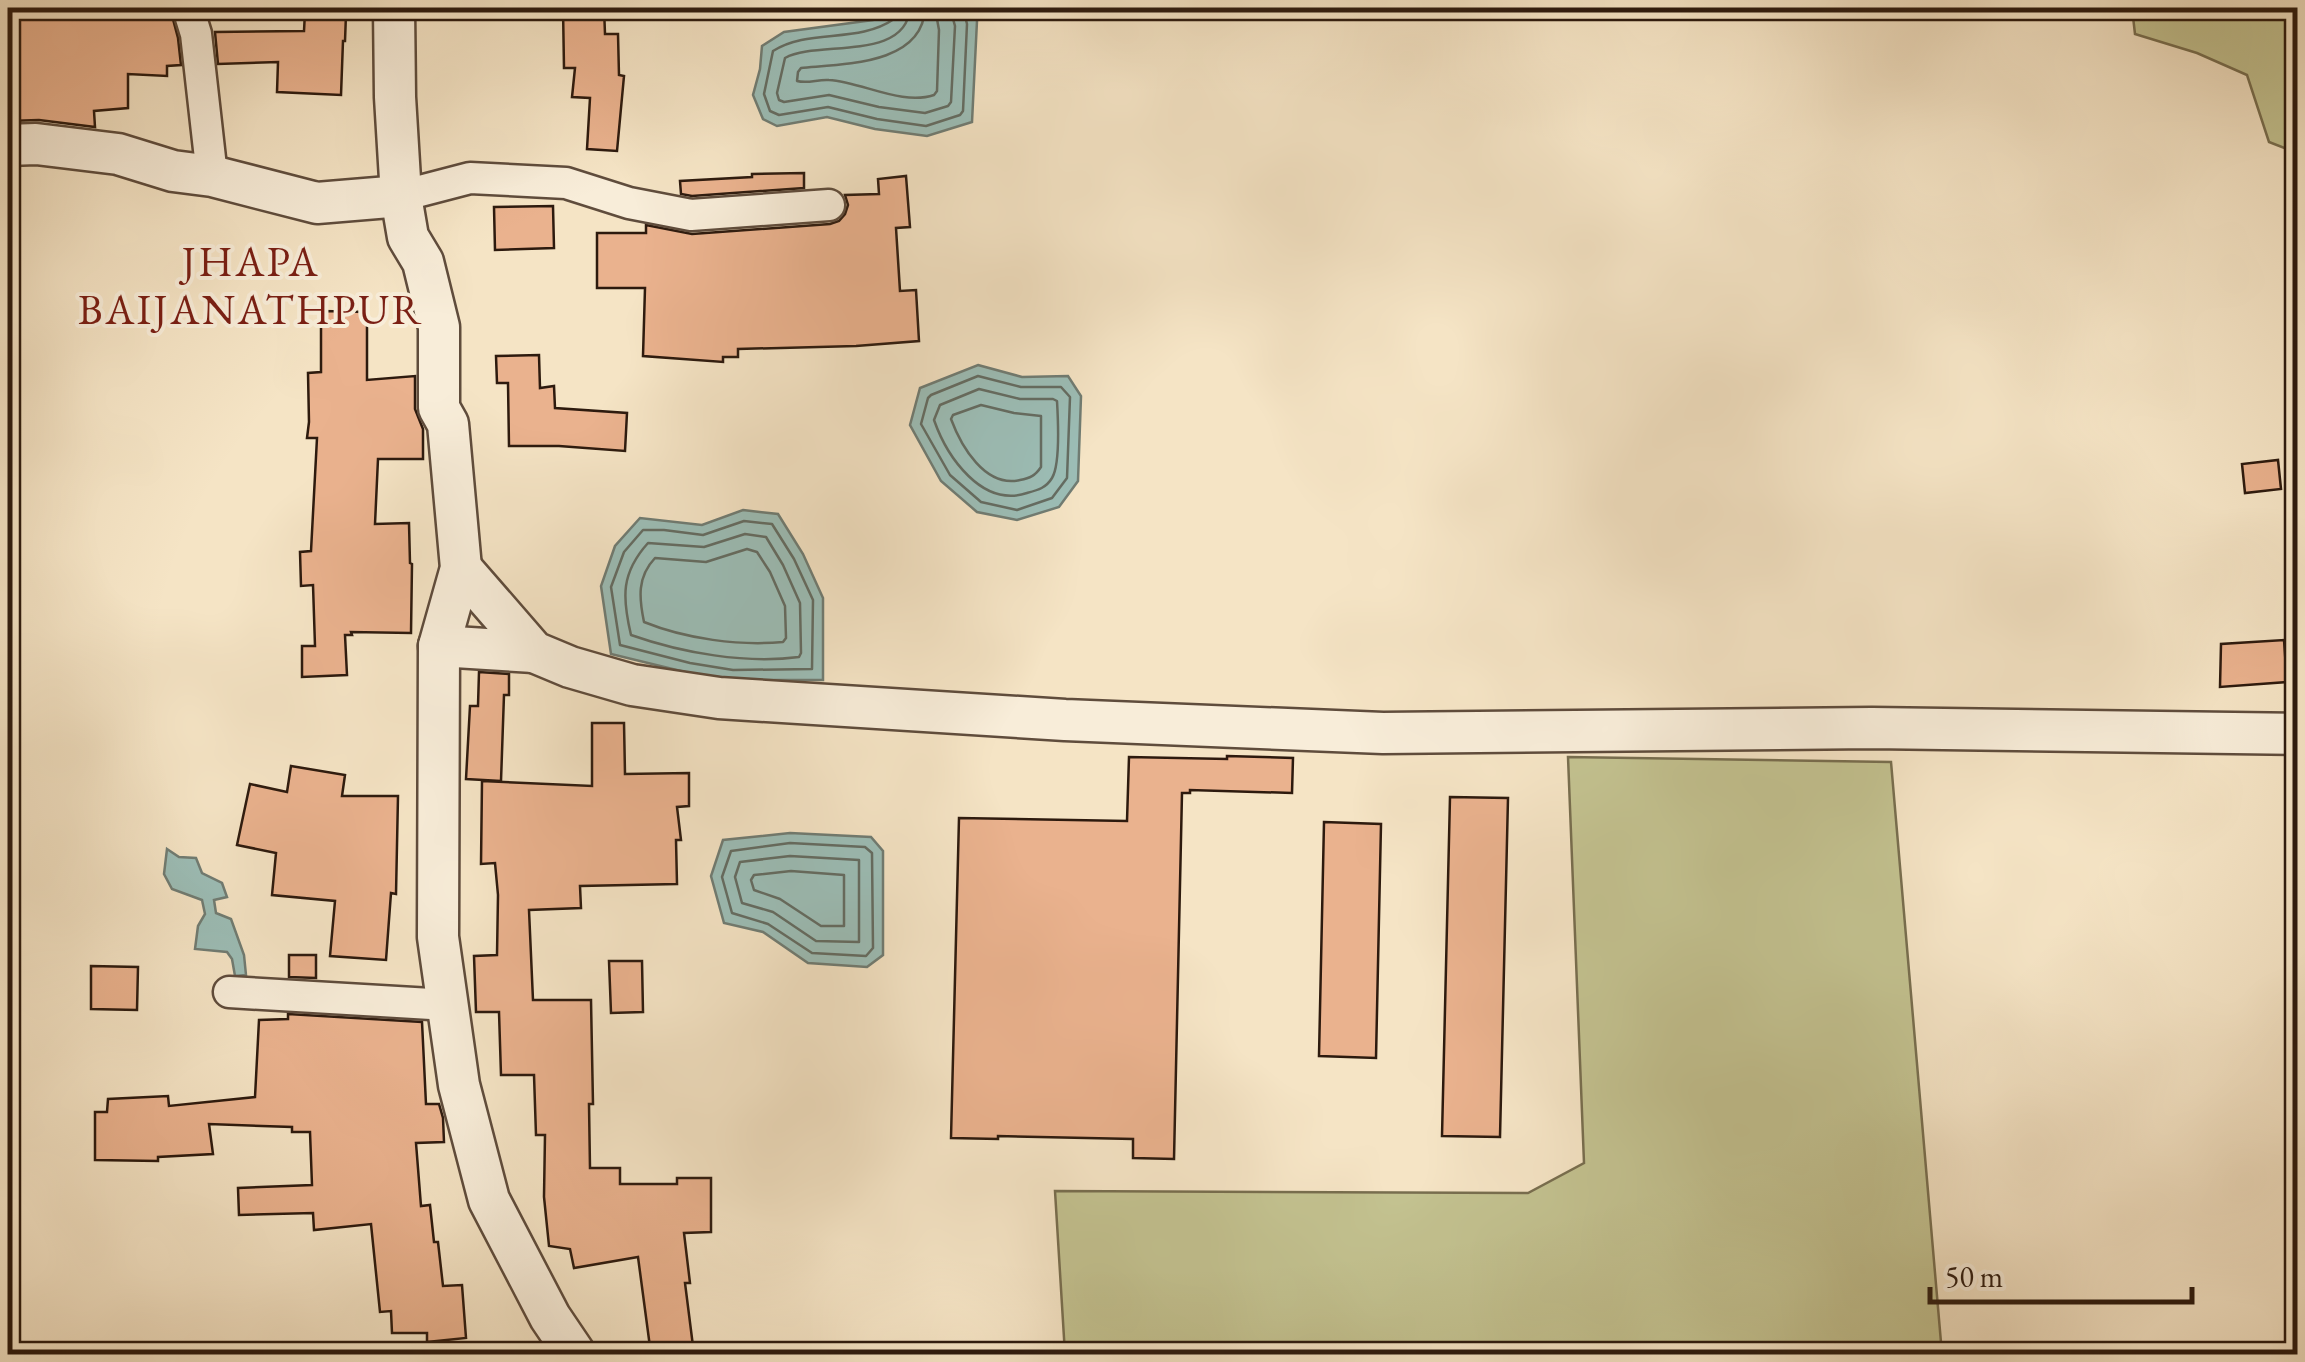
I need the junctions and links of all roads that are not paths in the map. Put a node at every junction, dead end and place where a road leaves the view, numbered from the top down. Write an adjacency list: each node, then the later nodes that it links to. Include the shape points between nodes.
1 (188, 8): 4 (street)
2 (394, 8): 5 (street)
3 (8, 145): 4 (street, via 118,154)
4 (212, 176): 5 (street, via 316,202)
5 (401, 196): 6 (street, via 470,178 566,183 692,215); 7 (street, via 439,327 439,408 448,424)
6 (829, 205)
7 (460, 568): 8 (street); 9 (street)
8 (439, 646): 9 (street); 12 (street, via 438,937)
9 (534, 652): 10 (street, via 632,684 719,698 1084,721 1384,733 1872,728)
10 (2298, 734)
11 (228, 992): 12 (street)
12 (448, 1005): 13 (street, via 459,1085 488,1200)
13 (575, 1354)

